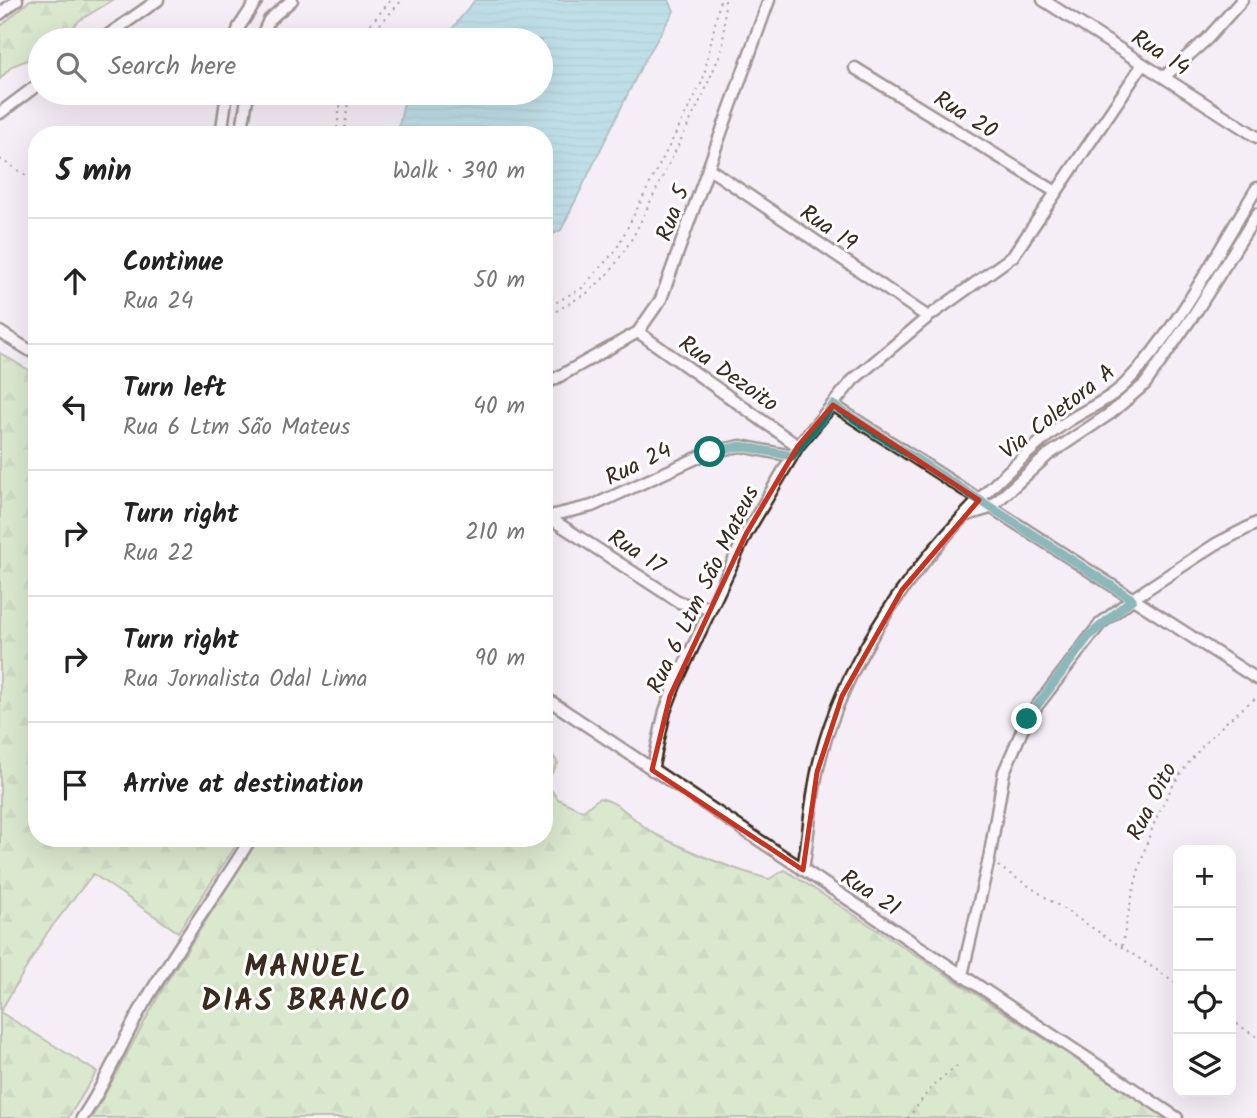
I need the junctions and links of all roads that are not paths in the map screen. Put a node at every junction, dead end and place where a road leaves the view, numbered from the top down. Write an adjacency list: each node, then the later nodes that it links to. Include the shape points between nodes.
1 (17, 0): 8 (street)
2 (158, 0): 9 (street)
3 (257, 0): 10 (street)
4 (292, 0): 11 (street)
5 (769, 0): 22 (street, Rua 5)
6 (1043, 0): 12 (street, Rua 14)
7 (1242, 0): 14 (street, via 1208,39)
8 (0, 14)
9 (118, 28)
10 (239, 28)
11 (265, 28)
12 (1143, 64): 14 (street, Rua 14); 24 (street, Rua 6 Ltm São Mateus)
13 (855, 68): 24 (street, Rua 20)
14 (1164, 77): 21 (street, Rua 14)
15 (28, 92): 18 (street)
16 (225, 105): 19 (street)
17 (246, 105): 20 (street)
18 (0, 113)
19 (222, 126)
20 (242, 126)
21 (1257, 137)
22 (708, 169): 26 (street, Rua 19); 28 (street, Rua 5, via 661,299)
23 (1257, 188): 34 (street, Via Coletora A, via 1145,362 1115,393 1031,450)
24 (1056, 192): 26 (street, Rua 6 Ltm São Mateus, via 1013,256)
25 (1257, 214): 35 (street, Via Coletora A, via 1145,383 1111,413 1048,456)
26 (928, 317): 31 (street, Rua 6 Ltm São Mateus, via 853,380)
27 (0, 332): 29 (street)
28 (638, 332): 30 (street, Rua 5); 32 (street, Rua Dezoito)
29 (28, 349)
30 (553, 380)
31 (833, 405): 32 (street, Rua 6 Ltm São Mateus); 34 (street)
32 (798, 446): 33 (street, Rua 6 Ltm São Mateus)
33 (792, 456): 36 (street, Rua 24, via 741,446 710,452 592,506); 41 (street, Rua 6 Ltm São Mateus, via 746,534)
34 (979, 500): 35 (street); 37 (street, Via Coletora A)
35 (990, 508): 37 (street, Via Coletora A); 40 (street)
36 (553, 516)
37 (964, 517): 46 (street, Via Coletora A, via 902,590 842,695 817,772)
38 (553, 522): 41 (street, Rua 17, via 679,602)
39 (1257, 523): 40 (street)
40 (1132, 599): 42 (street); 47 (street, via 1088,637 1024,725 1004,772)
41 (712, 606): 44 (street, Rua 6 Ltm São Mateus, via 670,696)
42 (1257, 679)
43 (553, 703): 44 (street, Rua 21)
44 (652, 770): 46 (street, Rua 21)
45 (245, 847): 48 (street, via 144,1004 100,1093)
46 (803, 870): 47 (street, Rua 21)
47 (962, 975): 49 (street, Rua 21)
48 (82, 1118)
49 (1177, 1118)

